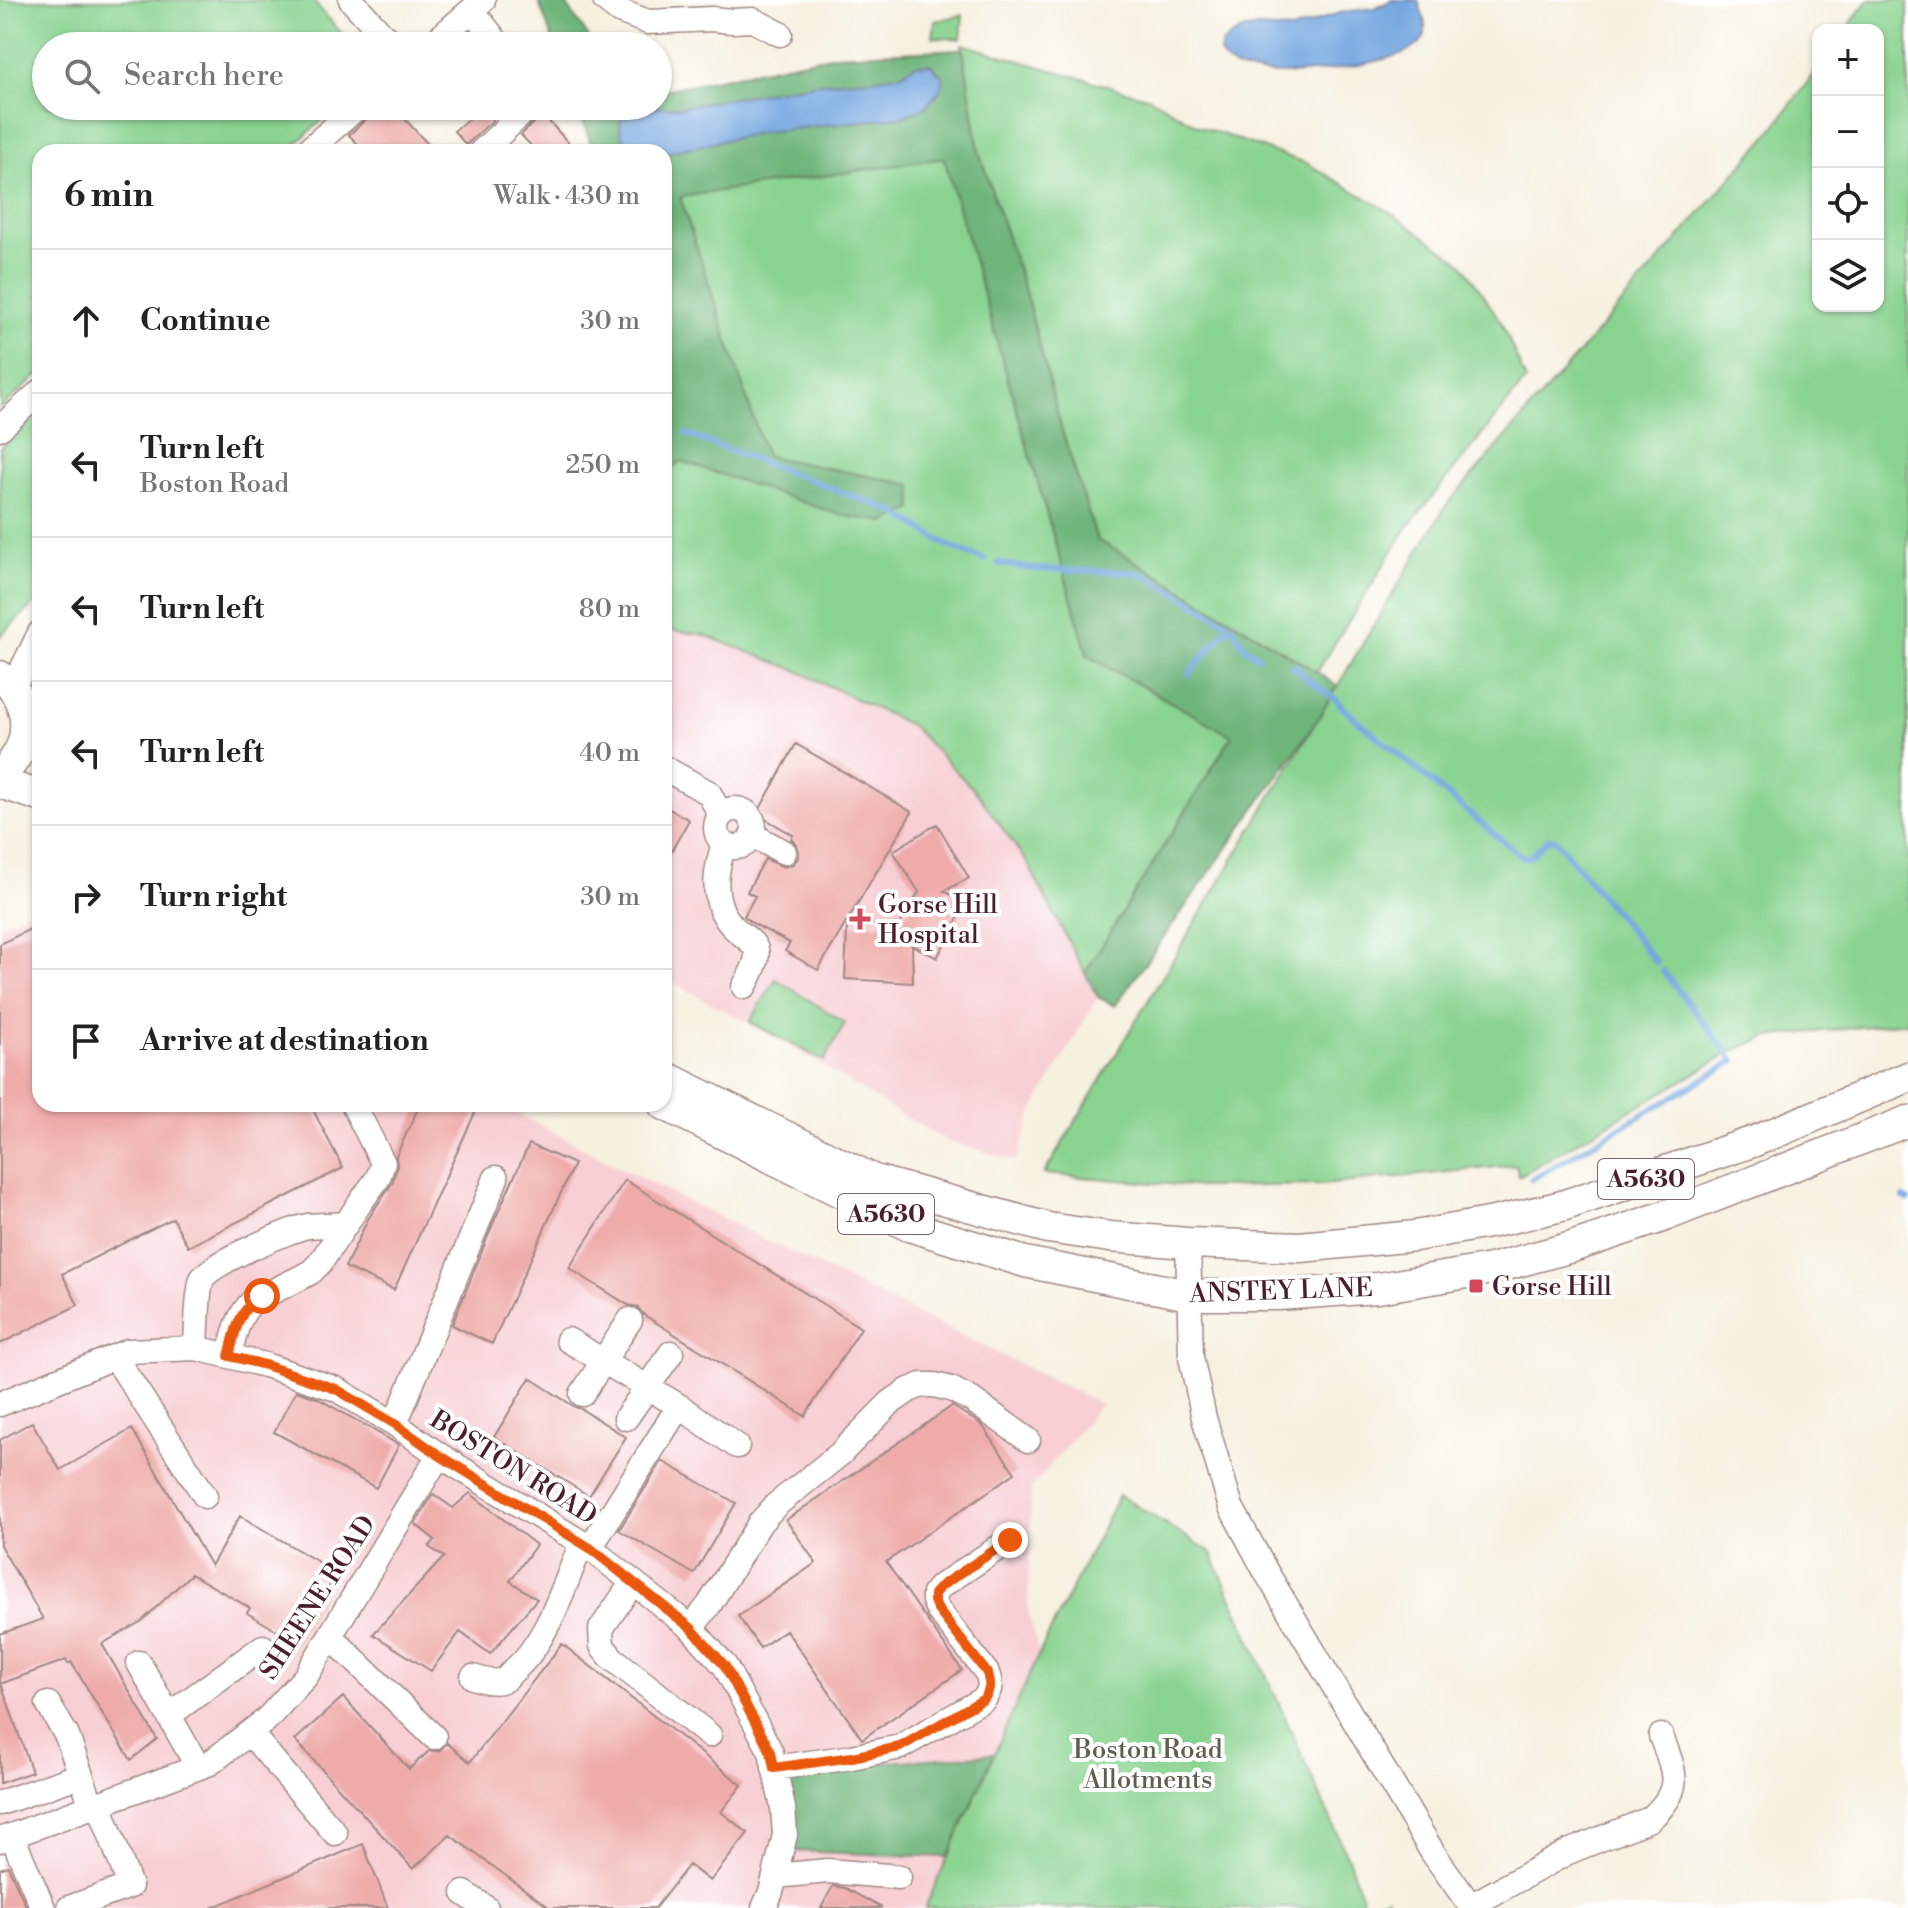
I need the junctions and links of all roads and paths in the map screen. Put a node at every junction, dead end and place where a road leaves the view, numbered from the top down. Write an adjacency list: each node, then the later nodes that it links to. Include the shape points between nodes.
1 (351, 0): 4 (street)
2 (605, 0): 7 (street, via 648,22 732,21 758,12)
3 (477, 5): 5 (street); 6 (street)
4 (380, 32)
5 (446, 32)
6 (492, 32)
7 (780, 34)
8 (343, 120): 10 (street)
9 (515, 120): 11 (street)
10 (315, 144)
11 (490, 144)
12 (32, 399): 13 (street)
13 (0, 428)
14 (32, 641): 15 (street)
15 (4, 678): 16 (main road, via 21,701)
16 (32, 735)
17 (32, 739): 19 (main road)
18 (672, 772): 22 (street, via 709,793)
19 (0, 774)
20 (0, 783): 21 (main road)
21 (32, 793)
22 (721, 816): 23 (street, via 735,810 745,813 752,820); 24 (street, via 717,834)
23 (752, 835): 24 (street, via 741,846); 25 (street)
24 (724, 844): 26 (street, via 716,880 721,910 756,948 756,967)
25 (784, 852)
26 (744, 987)
27 (1908, 1077): 34 (main road, ANSTEY LANE / A5630, via 1755,1141 1562,1206 1494,1222 1300,1247)
28 (672, 1080): 34 (main road, ANSTEY LANE / A5630, via 874,1180 1048,1228)
29 (672, 1108): 35 (main road, ANSTEY LANE / A5630, via 909,1226 1025,1262)
30 (357, 1112): 33 (street, via 383,1163)
31 (1908, 1121): 35 (main road, ANSTEY LANE / A5630, via 1662,1217 1491,1269 1378,1288)
32 (496, 1178): 48 (street)
33 (346, 1224): 38 (street, via 293,1230 210,1270 202,1280); 40 (street, via 311,1272 246,1308)
34 (1188, 1243): 35 (street)
35 (1189, 1295): 77 (street, via 1191,1357 1231,1507 1433,1853)
36 (630, 1320): 42 (street)
37 (568, 1340): 42 (street)
38 (196, 1348): 40 (street, BOSTON ROAD); 41 (street, BOSTON ROAD, via 128,1351)
39 (671, 1353): 43 (street)
40 (229, 1356): 48 (street, BOSTON ROAD, via 336,1389)
41 (115, 1357): 45 (street, BOSTON ROAD); 52 (street)
42 (604, 1360): 43 (street); 44 (street)
43 (648, 1386): 46 (street); 47 (street)
44 (582, 1394)
45 (0, 1404)
46 (679, 1406): 50 (street); 54 (street)
47 (626, 1418)
48 (395, 1424): 51 (street, BOSTON ROAD)
49 (1028, 1440): 56 (street, via 951,1389 922,1385 909,1390 776,1505)
50 (737, 1446)
51 (439, 1455): 54 (street, BOSTON ROAD); 57 (street, SHEENE ROAD)
52 (205, 1496)
53 (1010, 1540): 68 (street, via 934,1594 938,1610 987,1673 990,1684 984,1699 900,1747)
54 (586, 1546): 55 (street, BOSTON ROAD); 60 (street, via 523,1663 504,1680)
55 (633, 1582): 56 (street, BOSTON ROAD); 64 (street, via 601,1629 602,1646)
56 (691, 1628): 68 (street, BOSTON ROAD, via 725,1666 771,1752)
57 (330, 1636): 63 (street, SHEENE ROAD, via 306,1676); 66 (street)
58 (263, 1647): 62 (street)
59 (139, 1663): 62 (street)
60 (473, 1677)
61 (48, 1704): 69 (street)
62 (169, 1715): 67 (street)
63 (250, 1733): 67 (street, SHEENE ROAD); 72 (street)
64 (709, 1735)
65 (1661, 1736): 77 (street, via 1674,1783 1660,1810 1650,1819 1568,1852)
66 (434, 1737)
67 (198, 1767): 71 (street, SHEENE ROAD)
68 (774, 1768): 74 (street, BOSTON ROAD, via 785,1835)
69 (81, 1775): 70 (street); 71 (street)
70 (0, 1803)
71 (96, 1805): 73 (street, SHEENE ROAD); 79 (street, via 130,1886)
72 (335, 1833)
73 (6, 1838): 78 (street)
74 (775, 1876): 75 (street, via 828,1871); 81 (street, BOSTON ROAD)
75 (899, 1877)
76 (464, 1893): 80 (street)
77 (1471, 1907)
78 (43, 1908)
79 (69, 1908)
80 (486, 1908)
81 (764, 1908)

